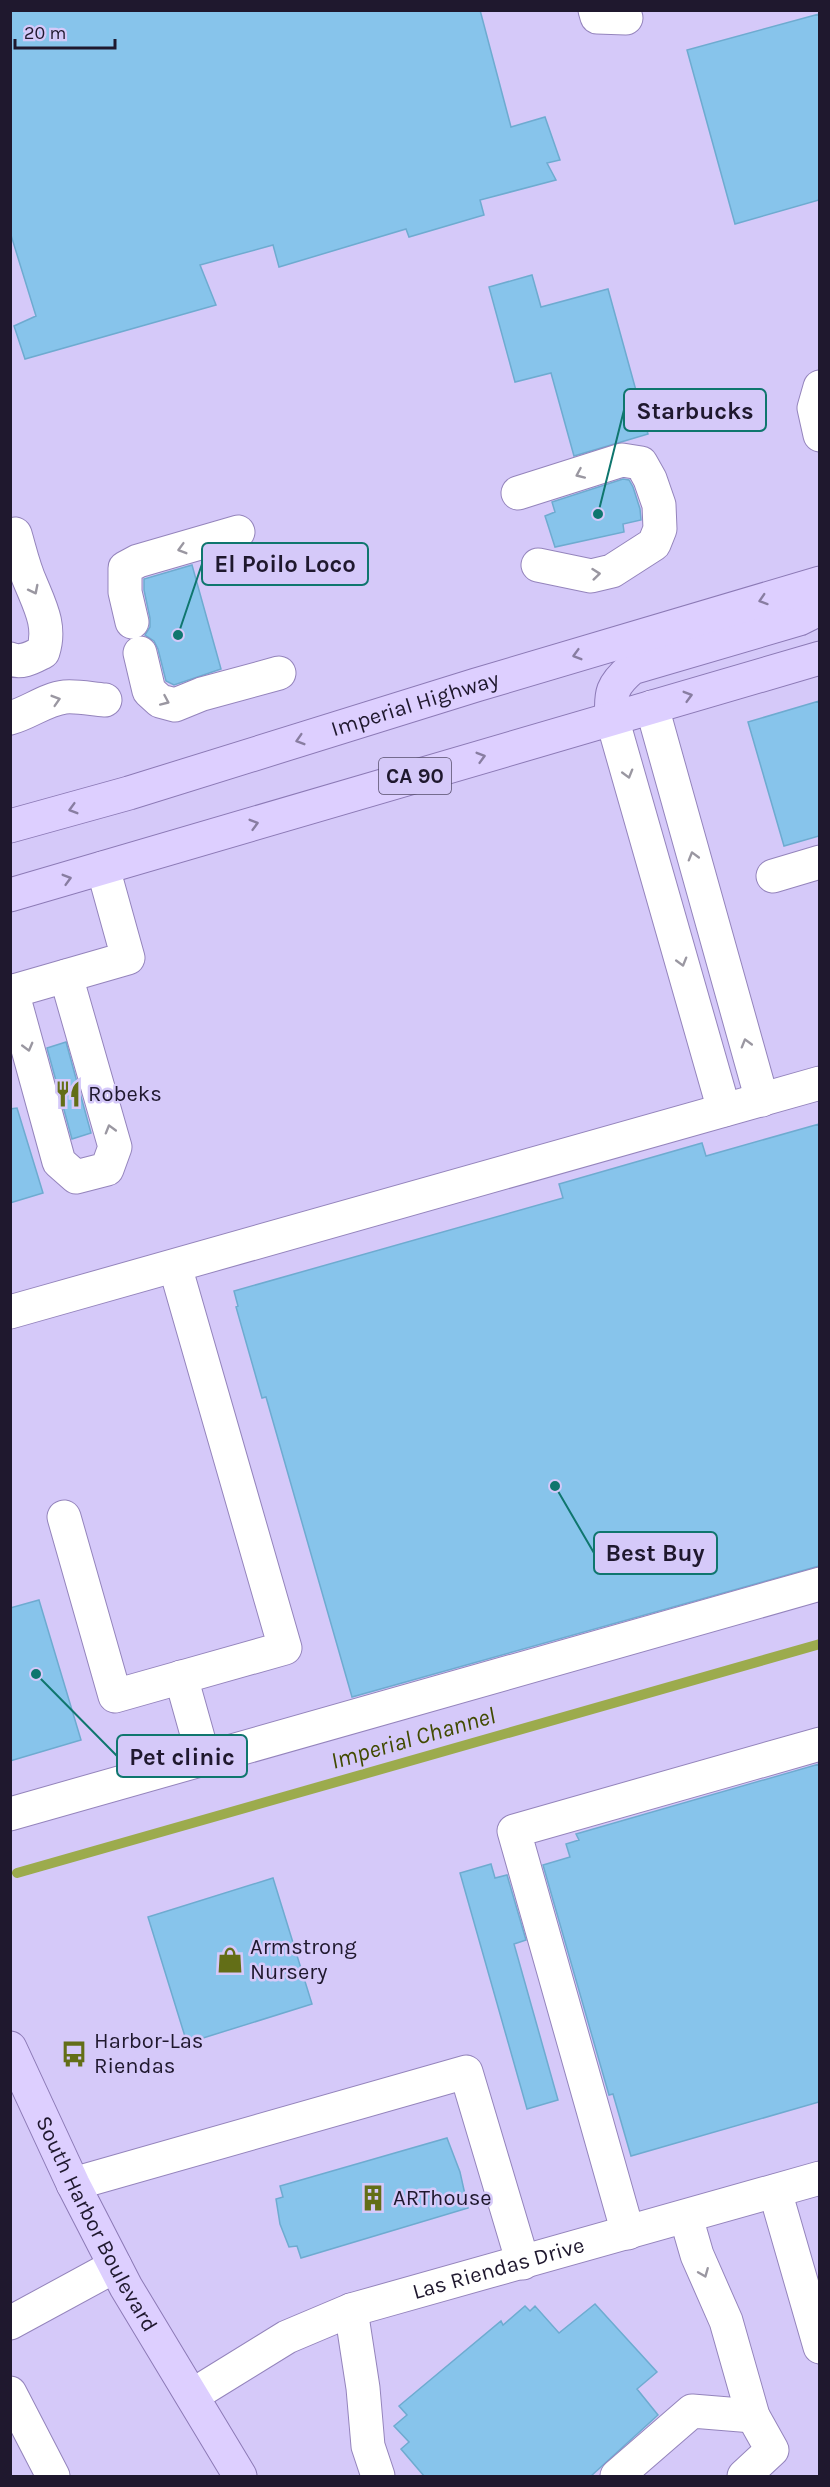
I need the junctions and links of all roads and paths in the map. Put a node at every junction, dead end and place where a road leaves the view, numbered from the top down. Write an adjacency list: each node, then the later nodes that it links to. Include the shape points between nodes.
1 (819, 387): 2 (street, via 814,408)
2 (819, 435)
3 (518, 493): 6 (street, one-way to 3, via 591,576 612,571 654,544 660,529 659,505 640,463 622,460)
4 (238, 532): 9 (street, one-way to 9, via 125,568 125,592)
5 (15, 534): 12 (street, one-way to 12, via 39,598 47,638 43,652 28,659)
6 (538, 565)
7 (819, 583): 18 (main road, Imperial Highway, one-way to 18)
8 (819, 604): 17 (main road, via 799,619 632,668 614,688)
9 (132, 622)
10 (140, 653): 13 (street, one-way to 13, via 149,691 160,701 175,705)
11 (819, 658): 15 (main road, CA 90, one-way to 11)
12 (10, 659)
13 (279, 673)
14 (105, 700): 16 (street, one-way to 14, via 66,697)
15 (652, 707): 17 (main road, CA 90); 26 (street, one-way to 15)
16 (10, 718)
17 (612, 718): 20 (main road, CA 90, one-way to 17); 27 (street, one-way to 27)
18 (10, 826)
19 (819, 862): 21 (street)
20 (103, 868): 22 (main road, CA 90, one-way to 20); 23 (street, via 128,958)
21 (773, 876)
22 (10, 895)
23 (66, 976): 24 (street); 24 (street, one-way to 23, via 59,1162 76,1177 107,1169 116,1147)
24 (11, 991)
25 (819, 1083): 26 (street)
26 (762, 1100): 27 (street)
27 (724, 1110): 28 (street)
28 (175, 1266): 29 (street); 32 (street, via 285,1648)
29 (10, 1312)
30 (64, 1517): 32 (street, via 115,1696)
31 (819, 1584): 34 (street)
32 (180, 1677): 34 (street)
33 (819, 1743): 41 (street, via 514,1831)
34 (204, 1759): 35 (street)
35 (10, 1814)
36 (10, 2048): 38 (main road, South Harbor Boulevard)
37 (819, 2178): 39 (street, Las Riendas Drive)
38 (73, 2184): 42 (street, via 466,2072); 43 (main road, South Harbor Boulevard)
39 (775, 2191): 40 (street, Las Riendas Drive); 44 (street)
40 (686, 2217): 41 (street, Las Riendas Drive); 50 (street, one-way to 50, via 697,2255 726,2321)
41 (628, 2233): 42 (street, Las Riendas Drive)
42 (523, 2263): 45 (street, Las Riendas Drive)
43 (115, 2266): 46 (street); 49 (main road, South Harbor Boulevard)
44 (814, 2303): 47 (street)
45 (351, 2310): 49 (street, Las Riendas Drive, via 287,2337); 53 (street, via 368,2446)
46 (10, 2323)
47 (819, 2347)
48 (10, 2393): 51 (street)
49 (192, 2395): 52 (main road, South Harbor Boulevard)
50 (753, 2416): 54 (street, via 692,2411); 55 (street, via 772,2450)
51 (53, 2476)
52 (240, 2476)
53 (378, 2476)
54 (617, 2476)
55 (744, 2476)

